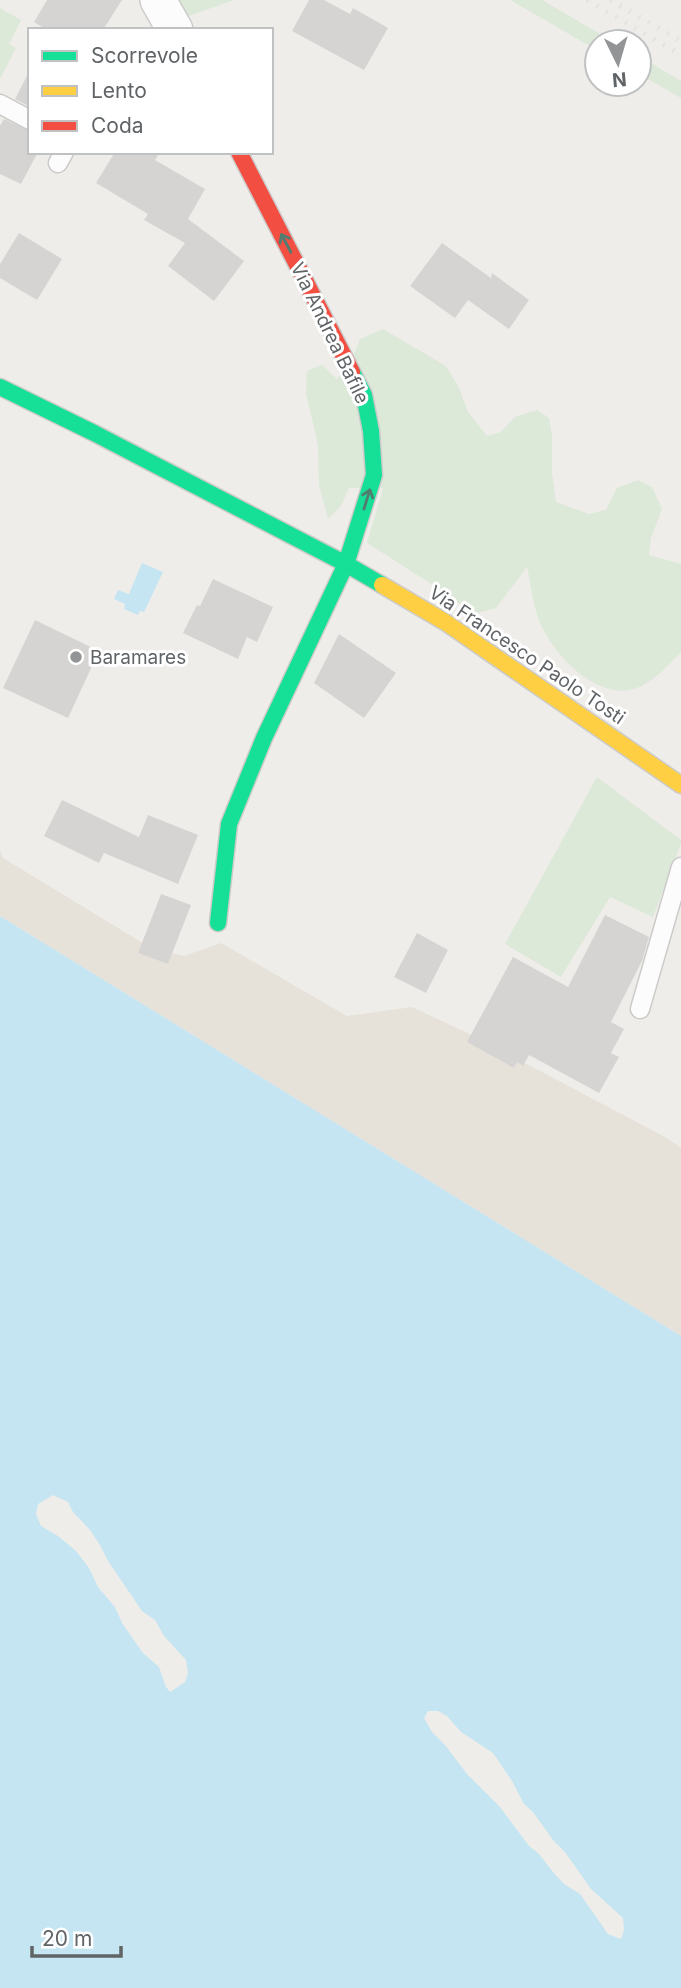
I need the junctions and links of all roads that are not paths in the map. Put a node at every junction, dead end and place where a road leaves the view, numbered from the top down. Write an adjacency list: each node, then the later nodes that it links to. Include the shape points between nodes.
1 (158, 0): 2 (street)
2 (174, 28)
3 (0, 104): 4 (lane)
4 (28, 119)
5 (240, 154): 7 (street, Via Andrea Bafile, one-way to 5, via 374,475 364,395)
6 (0, 387): 7 (street, Via Francesco Paolo Tosti)
7 (346, 564): 8 (street, Via Francesco Paolo Tosti, via 445,622); 10 (street, via 229,824)
8 (681, 785)
9 (681, 867): 11 (lane)
10 (218, 923)
11 (640, 1009)

